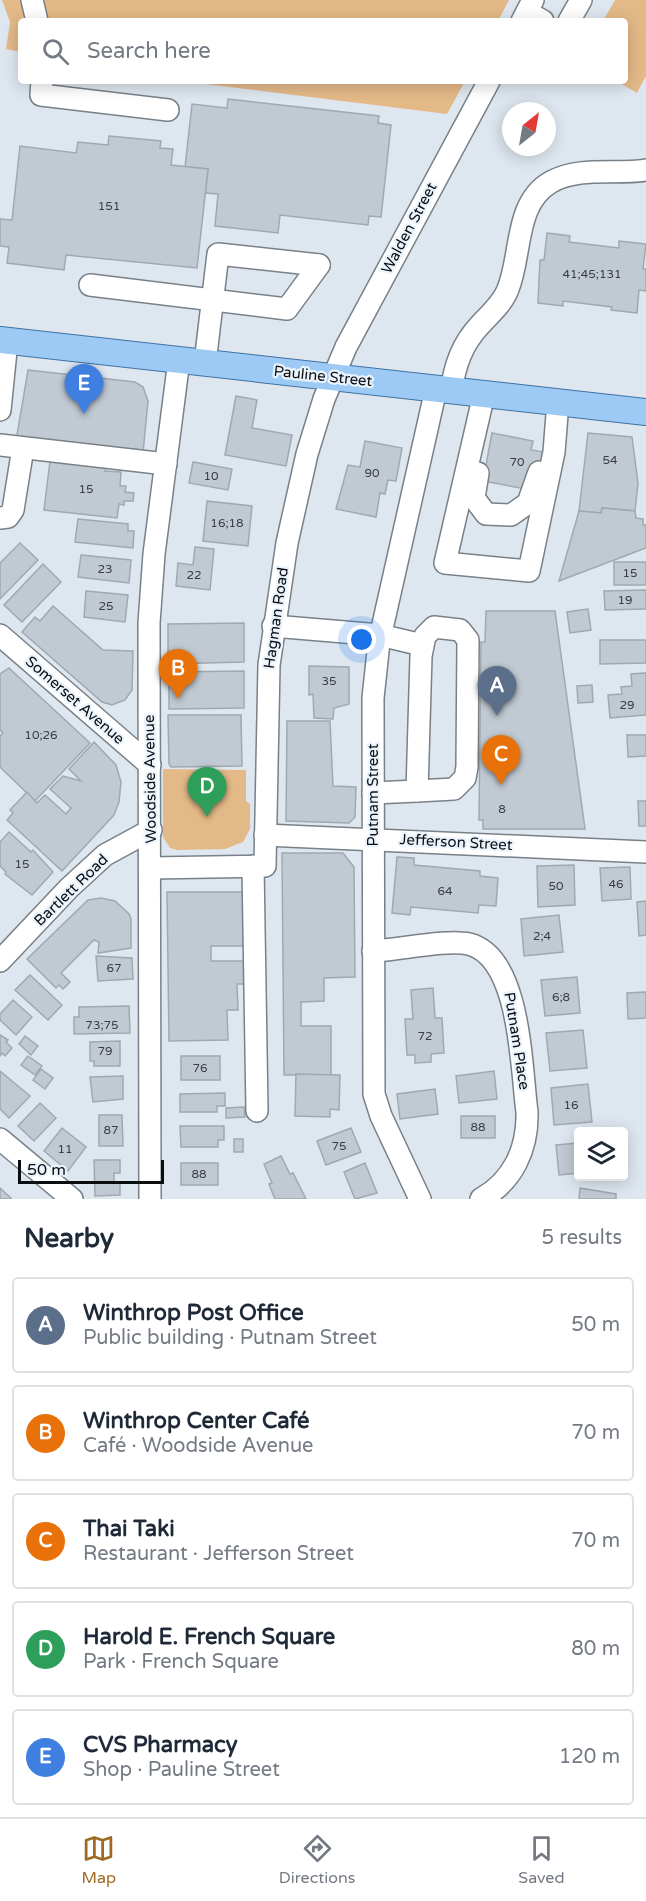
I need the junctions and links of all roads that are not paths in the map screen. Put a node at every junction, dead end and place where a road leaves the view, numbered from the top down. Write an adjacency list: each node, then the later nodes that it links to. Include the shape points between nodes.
1 (32, 0): 3 (street)
2 (581, 0): 4 (street)
3 (36, 18)
4 (571, 18)
5 (42, 84): 7 (street, via 41,95)
6 (487, 84): 14 (street, Walden Street)
7 (168, 110)
8 (646, 170): 15 (street, Putnam Street, via 561,178 538,194 520,231 508,291 463,348)
9 (90, 285): 10 (street)
10 (212, 300): 10 (street, via 218,254 319,265 287,309); 13 (street)
11 (4, 340): 12 (main road, Pauline Street); 18 (street)
12 (179, 360): 13 (main road, Pauline Street); 24 (street, Woodside Avenue)
13 (205, 363): 14 (main road, Pauline Street)
14 (332, 377): 15 (main road, Pauline Street); 26 (street, Hagman Road, via 300,479)
15 (444, 389): 16 (main road, Pauline Street); 27 (street, Putnam Street)
16 (484, 394): 17 (main road, Pauline Street); 20 (street)
17 (558, 402): 19 (main road, Pauline Street); 21 (street)
18 (0, 410)
19 (646, 412)
20 (477, 428): 21 (street, via 481,449 474,498 486,514 511,515 528,503 543,452); 21 (street, via 445,564 529,571 554,452)
21 (554, 431)
22 (0, 445): 23 (street)
23 (23, 448): 24 (street); 25 (street, via 13,510 8,517)
24 (166, 464): 30 (street, Woodside Avenue, via 150,601)
25 (0, 518)
26 (273, 626): 27 (street); 34 (street, Hagman Road, via 267,696)
27 (380, 635): 29 (street); 32 (street, Putnam Street, via 374,674)
28 (2, 639): 30 (street, Somerset Avenue)
29 (422, 645): 31 (street); 31 (street, via 427,632 434,627 454,628 467,635 467,767 462,783 454,789)
30 (150, 765): 33 (street, Woodside Avenue)
31 (417, 791): 32 (street)
32 (373, 793): 35 (street, Putnam Street)
33 (151, 830): 38 (street, Woodside Avenue); 40 (street, Bartlett Road, via 105,855)
34 (266, 835): 35 (street, Jefferson Street); 37 (street, Hagman Road)
35 (373, 838): 36 (street, Jefferson Street); 39 (street, Putnam Street)
36 (646, 852)
37 (259, 866): 38 (street); 41 (street, Hagman Road)
38 (151, 868): 44 (street, Woodside Avenue)
39 (373, 951): 45 (street, Putnam Street, via 374,1094); 46 (street, Putnam Place, via 468,944 489,954 503,974 512,998 527,1130 514,1168 495,1190)
40 (0, 961)
41 (257, 1111)
42 (0, 1139): 43 (street)
43 (72, 1199)
44 (150, 1199)
45 (420, 1199)
46 (481, 1199)

